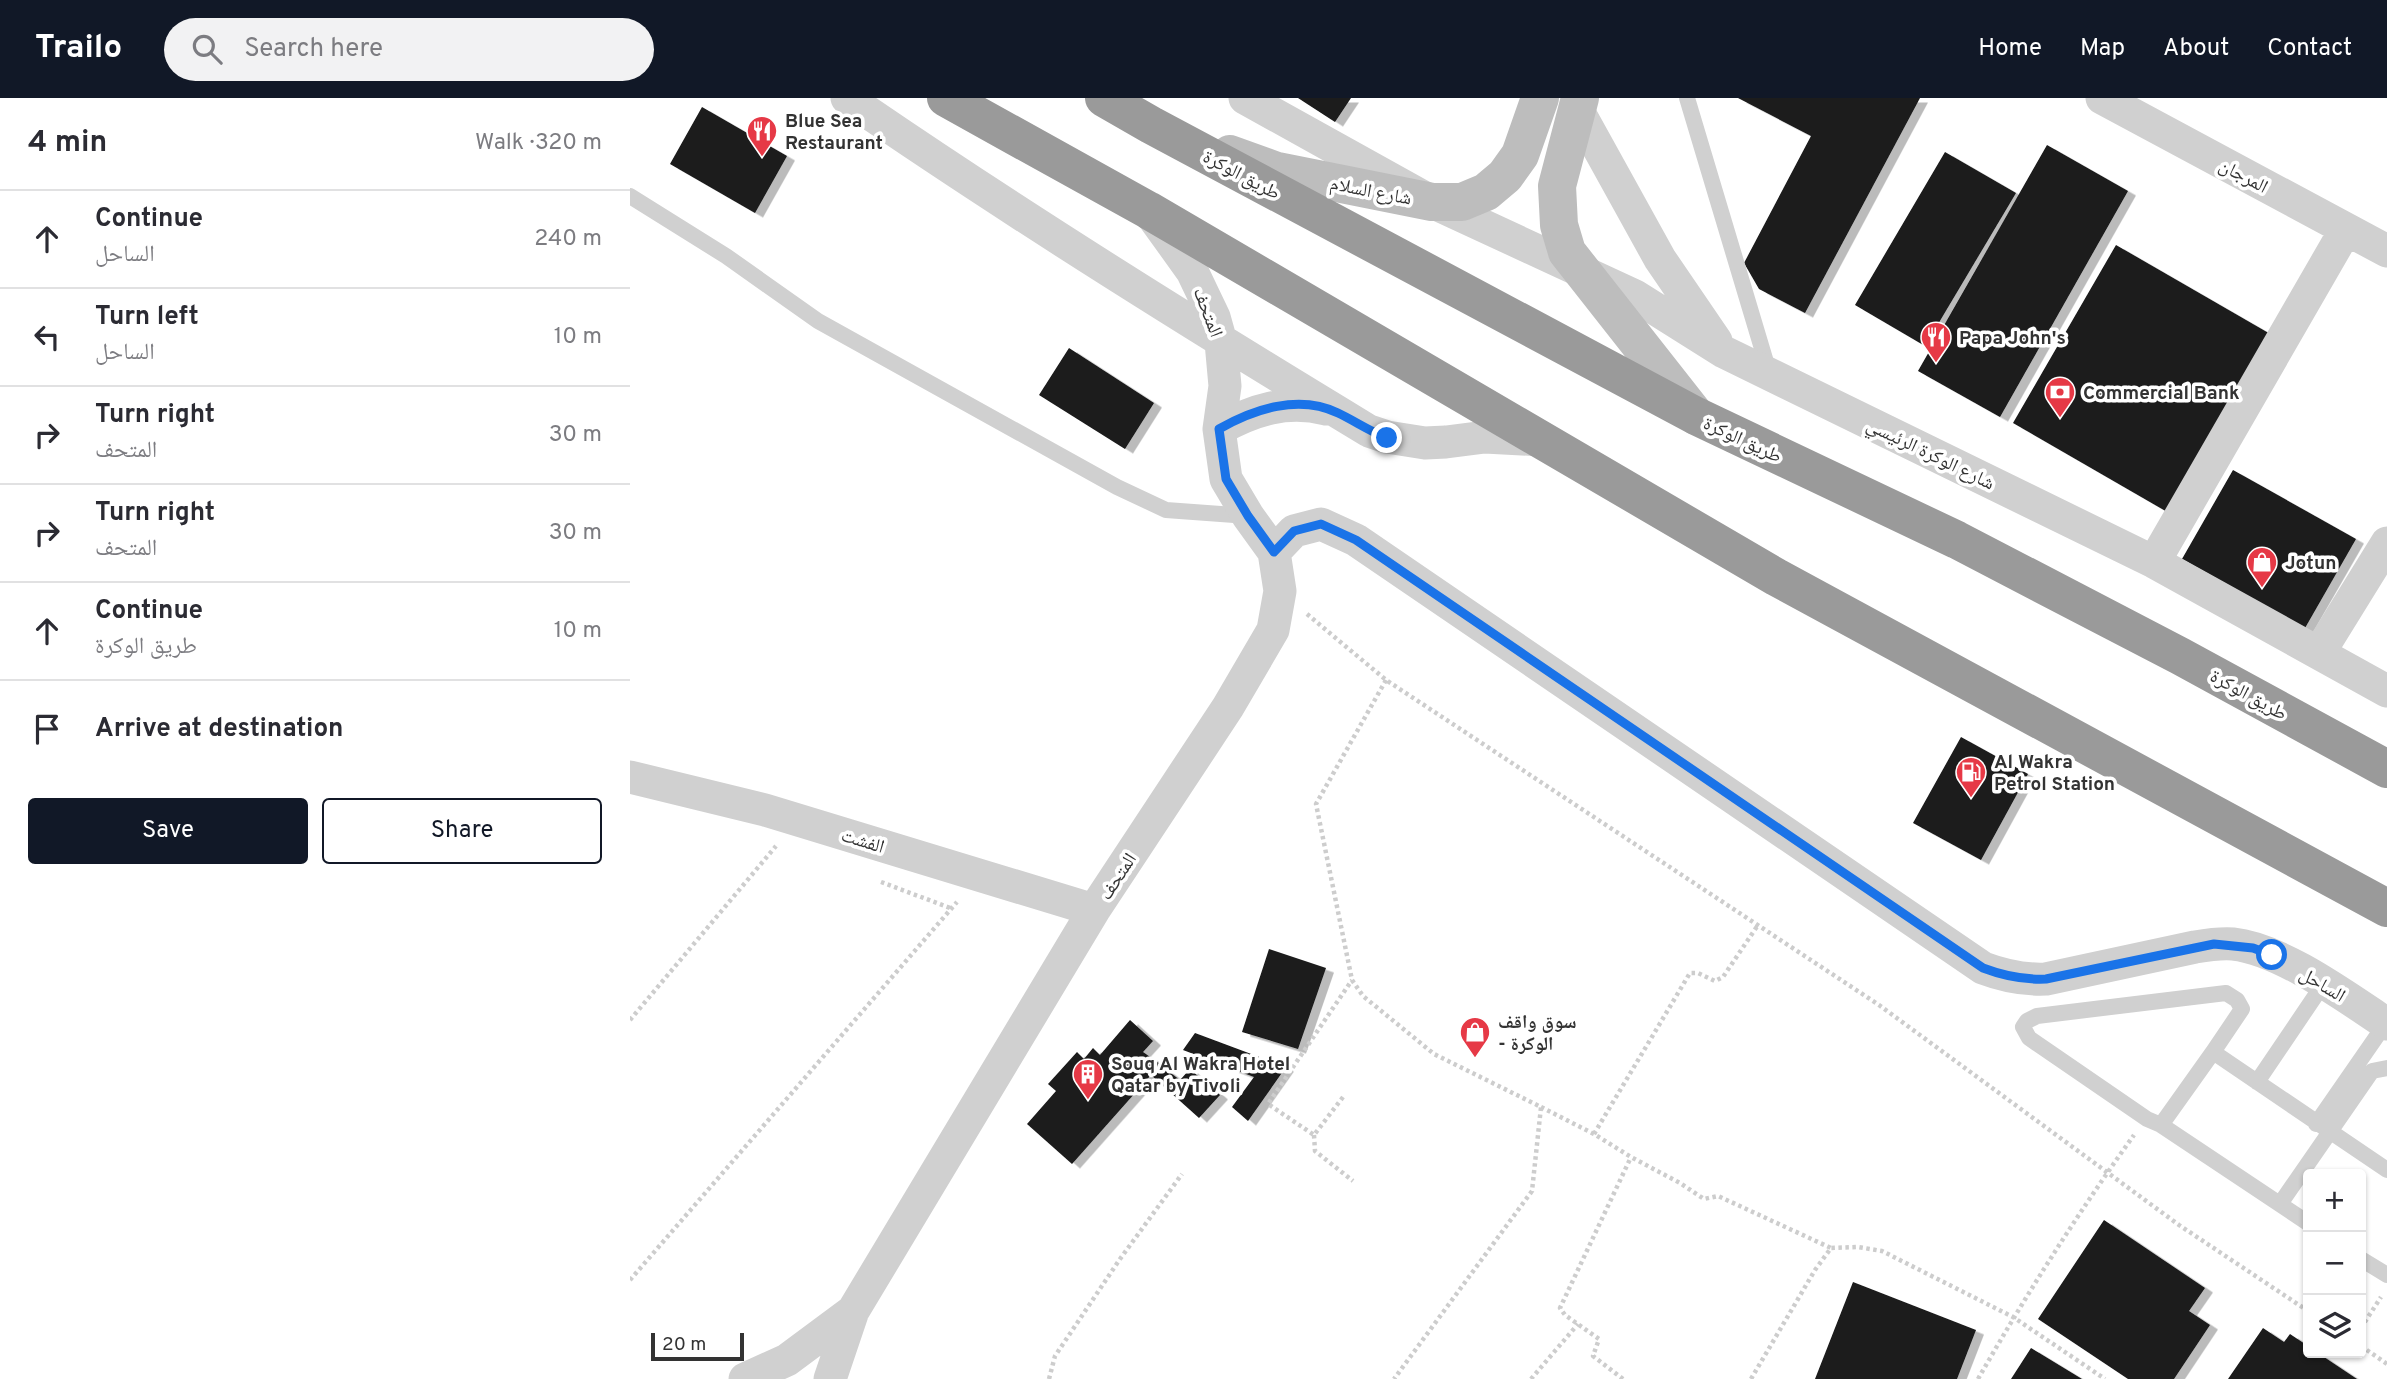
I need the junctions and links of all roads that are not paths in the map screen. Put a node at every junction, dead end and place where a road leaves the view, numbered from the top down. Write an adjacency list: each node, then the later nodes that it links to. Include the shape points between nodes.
1 (847, 98): 16 (street)
2 (946, 98): 12 (highway)
3 (1104, 98): 9 (highway, طريق الوكرة)
4 (1245, 98): 11 (street)
5 (1540, 98): 11 (street, شارع السلام, via 1520,155 1505,176 1486,192 1462,202)
6 (1687, 98): 18 (lane)
7 (2102, 98): 13 (street, المرجان)
8 (1579, 103): 15 (street, via 1557,186 1559,225 1567,252); 17 (street, شارع الوكرة الرئيسي, via 1660,259)
9 (1151, 125): 11 (street, شارع السلام, via 1278,171); 20 (highway, طريق الوكرة)
10 (630, 196): 23 (lane, via 818,321 1117,487 1166,510)
11 (1432, 202): 15 (street)
12 (1148, 210): 16 (street, المتحف, via 1192,271); 22 (highway)
13 (2346, 229): 14 (street, المرجان); 26 (street)
14 (2387, 251)
15 (1580, 269): 17 (street, via 1635,296); 20 (street)
16 (1221, 342): 19 (street); 21 (street, المتحف, via 1225,386)
17 (1724, 352): 18 (street, شارع الوكرة الرئيسي)
18 (1769, 374): 26 (street, شارع الوكرة الرئيسي)
19 (1337, 412): 21 (street, via 1313,406 1264,408); 22 (street, via 1369,431 1406,441 1485,437)
20 (1696, 416): 29 (highway, طريق الوكرة, via 1957,540)
21 (1219, 429): 23 (street, المتحف, via 1226,479)
22 (1545, 441): 31 (highway, via 1776,577)
23 (1248, 516): 25 (street, المتحف)
24 (2387, 543): 27 (street)
25 (1274, 552): 32 (street, المتحف, via 1280,591 1273,630); 33 (street, الساحل, via 1294,531 1321,524 1356,540 1983,968 2024,980 2046,979 2195,947 2234,944 2272,955)
26 (2154, 562): 27 (street, شارع الوكرة الرئيسي)
27 (2319, 653): 28 (street, شارع الوكرة الرئيسي)
28 (2387, 691)
29 (2387, 769)
30 (630, 777): 32 (street, الفشت, via 765,810)
31 (2387, 908)
32 (1094, 910): 45 (street, المتحف)
33 (2324, 983): 34 (street, الساحل); 37 (lane)
34 (2386, 1023): 39 (lane)
35 (2213, 1052): 37 (lane); 38 (lane); 38 (lane, via 2242,1009 2226,993 2037,1016 2027,1021 2023,1027 2029,1038)
36 (2387, 1068): 39 (lane, via 2372,1071)
37 (2257, 1082): 39 (lane)
38 (2154, 1122): 41 (lane)
39 (2323, 1128): 40 (lane); 41 (lane)
40 (2387, 1170)
41 (2280, 1204): 42 (lane)
42 (2303, 1220)
43 (2366, 1262): 44 (lane)
44 (2387, 1275)
45 (853, 1311): 46 (street, المتحف, via 787,1360); 47 (street, المتحف)
46 (745, 1379)
47 (830, 1379)

